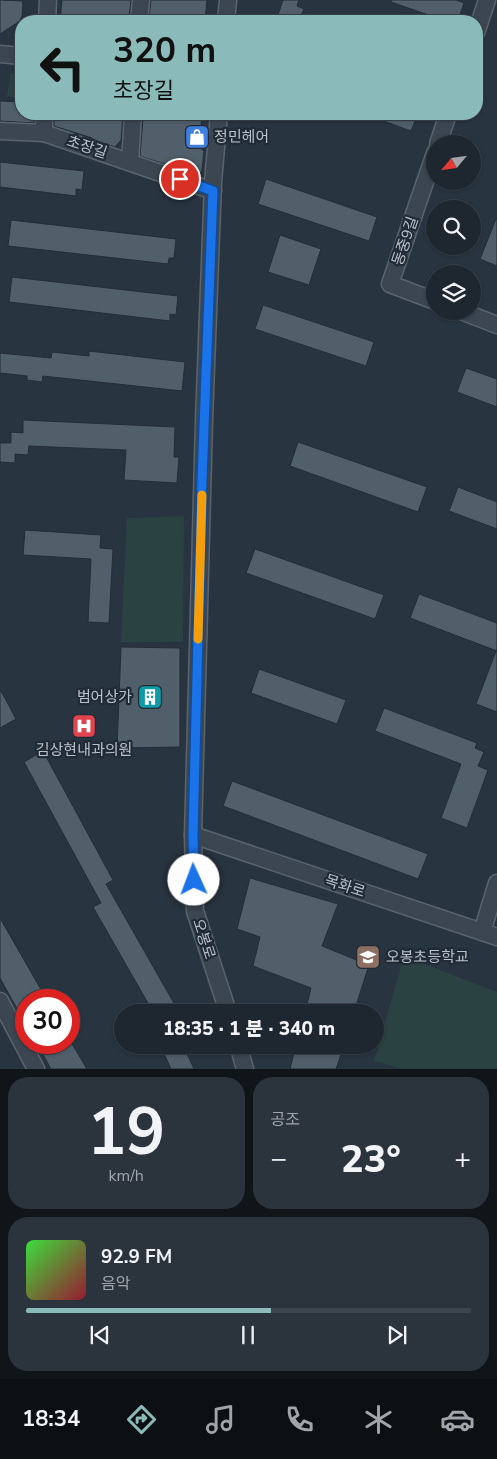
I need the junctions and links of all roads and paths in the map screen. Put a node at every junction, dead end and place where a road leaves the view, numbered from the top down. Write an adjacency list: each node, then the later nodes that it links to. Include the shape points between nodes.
1 (48, 0): 5 (street)
2 (141, 0): 6 (street)
3 (228, 0): 7 (street)
4 (488, 0): 8 (street)
5 (47, 15)
6 (140, 15)
7 (227, 15)
8 (483, 15)
9 (0, 54): 10 (street)
10 (15, 55)
11 (44, 120): 16 (street)
12 (133, 120): 18 (street, 초장길)
13 (218, 120): 20 (street, 오봉로)
14 (446, 120): 17 (street)
15 (0, 131): 16 (street, 초장길)
16 (44, 133): 18 (street, 초장길)
17 (441, 135)
18 (130, 162): 20 (street, 초장길)
19 (426, 179): 21 (street, 동중9길, via 390,284)
20 (213, 191): 24 (street, 오봉로)
21 (426, 298)
22 (481, 319): 23 (street)
23 (497, 325)
24 (193, 835): 26 (street, 목화로); 28 (street, 오봉로, via 195,911)
25 (497, 883): 26 (street)
26 (490, 934)
27 (0, 1002): 30 (street)
28 (225, 1004)
29 (241, 1054): 31 (street)
30 (36, 1069)
31 (245, 1069)

